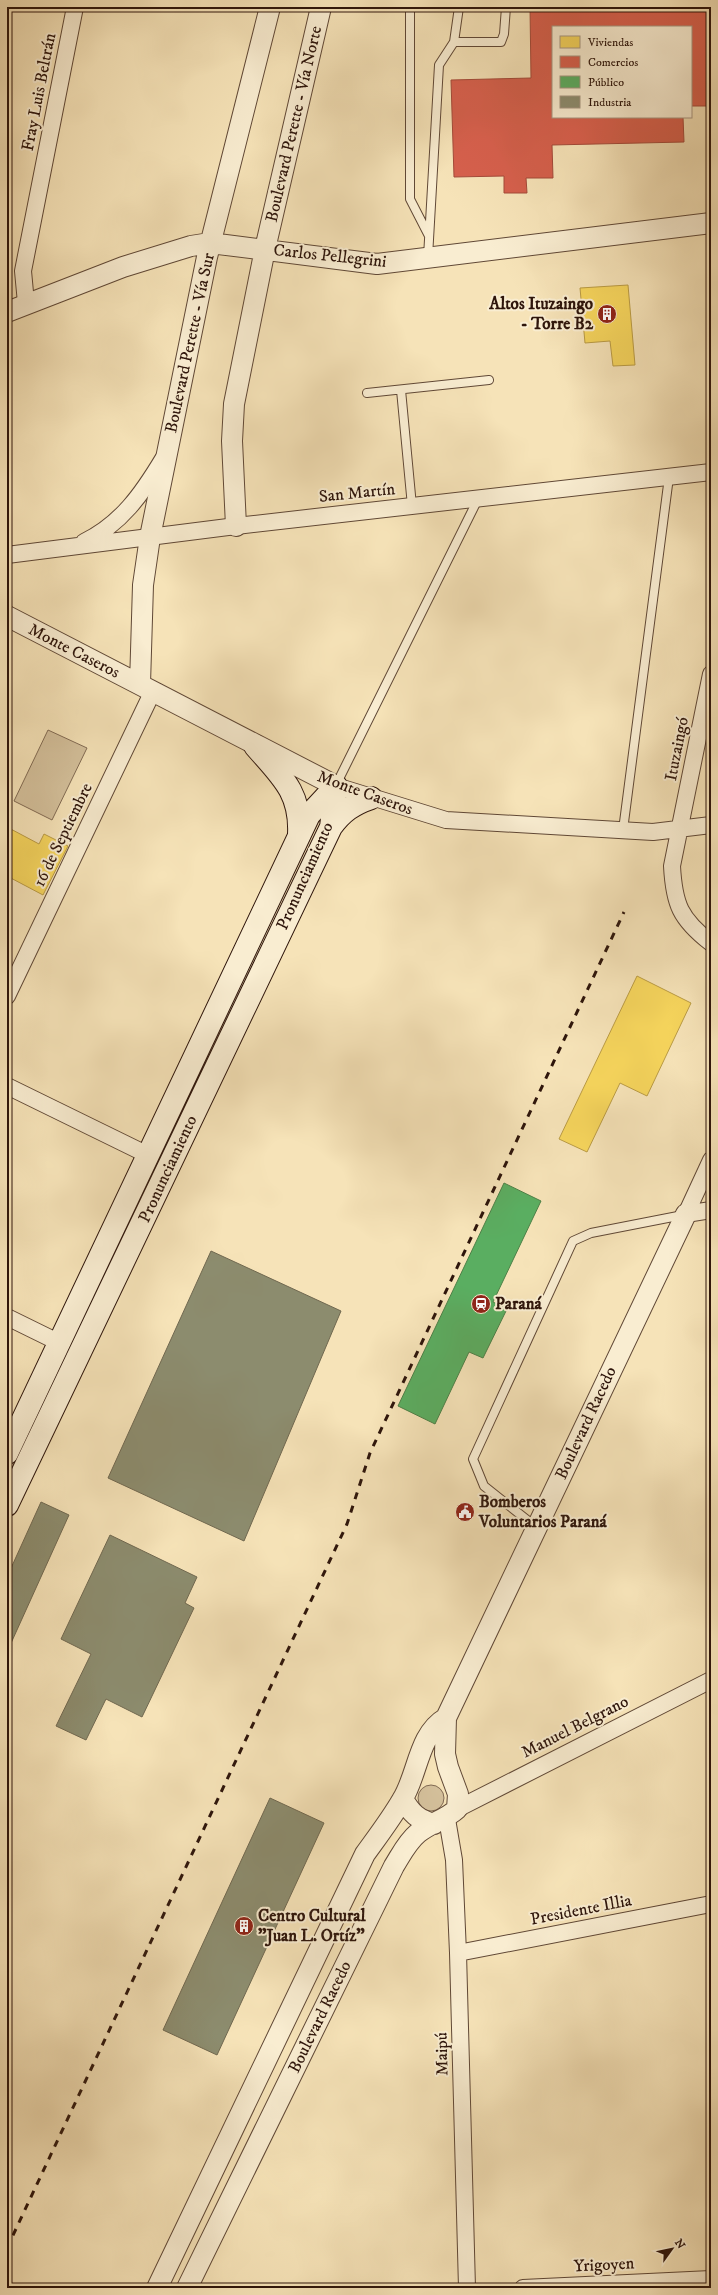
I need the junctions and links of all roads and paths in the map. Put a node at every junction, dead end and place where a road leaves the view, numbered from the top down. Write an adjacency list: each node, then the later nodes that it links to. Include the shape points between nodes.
1 (75, 7): 13 (street, Fray Luis Beltrán, via 23,271)
2 (270, 7): 10 (street, Boulevard Perette - Vía Sur)
3 (320, 7): 11 (street, Boulevard Perette - Vía Norte)
4 (410, 7): 9 (lane, via 410,199)
5 (459, 7): 7 (lane)
6 (506, 7): 7 (lane, via 501,42)
7 (454, 42): 9 (lane, via 439,65)
8 (711, 223): 12 (street, Carlos Pellegrini)
9 (429, 236): 12 (lane)
10 (210, 243): 11 (street, Carlos Pellegrini); 13 (street, Carlos Pellegrini, via 158,255); 18 (street, Boulevard Perette - Vía Sur)
11 (265, 249): 12 (street, Carlos Pellegrini, via 377,264); 23 (street, Boulevard Perette - Vía Norte, via 233,418)
12 (428, 259)
13 (26, 303): 14 (street, Carlos Pellegrini)
14 (7, 312)
15 (489, 380): 16 (lane)
16 (401, 390): 17 (lane); 22 (lane)
17 (367, 393)
18 (167, 453): 24 (street, Boulevard Perette - Vía Sur); 25 (street, via 143,492 120,518)
19 (711, 472): 20 (street, San Martín)
20 (669, 477): 21 (street, San Martín); 35 (lane)
21 (478, 499): 22 (street, San Martín); 31 (lane)
22 (412, 506): 23 (street, San Martín)
23 (236, 526): 24 (street, San Martín)
24 (150, 537): 25 (street, San Martín); 29 (street, Boulevard Perette - Vía Sur, via 143,585)
25 (76, 547): 26 (street, San Martín)
26 (7, 555)
27 (7, 616): 29 (street, Monte Caseros)
28 (711, 674): 36 (street, Ituzaingó)
29 (147, 687): 30 (street, Monte Caseros); 39 (street, 16 de Septiembre)
30 (255, 746): 31 (street, Monte Caseros); 37 (main road, via 281,775 296,800 300,818)
31 (336, 786): 32 (street, Monte Caseros); 34 (main road, Pronunciamiento); 37 (main road, Pronunciamiento, via 309,815)
32 (371, 798): 34 (main road, via 354,803 341,813); 35 (street, Monte Caseros, via 446,820)
33 (711, 825): 36 (street, Monte Caseros)
34 (331, 827): 48 (main road, Pronunciamiento)
35 (623, 830): 36 (street, Monte Caseros)
36 (680, 831): 38 (street, Ituzaingó, via 672,866 674,892 686,922)
37 (299, 837): 41 (main road, Pronunciamiento)
38 (711, 943)
39 (7, 996)
40 (7, 1086): 41 (street)
41 (148, 1154): 46 (main road, Pronunciamiento)
42 (711, 1160): 44 (street)
43 (711, 1210): 44 (street)
44 (686, 1214): 49 (street, Boulevard Racedo); 49 (lane, via 591,1233 573,1241 473,1459 484,1486)
45 (7, 1317): 46 (street)
46 (60, 1342): 47 (main road, Pronunciamiento)
47 (7, 1453)
48 (7, 1505)
49 (536, 1527): 51 (street, Boulevard Racedo)
50 (711, 1680): 55 (street, Manuel Belgrano)
51 (446, 1718): 52 (street, Boulevard Racedo, via 435,1724 423,1746); 53 (street, Boulevard Racedo, via 446,1754)
52 (413, 1776): 53 (street, via 435,1770 444,1773); 54 (street, Boulevard Racedo)
53 (453, 1781): 55 (street, Boulevard Racedo, via 458,1794)
54 (403, 1800): 55 (street, via 421,1821); 59 (street, Boulevard Racedo, via 365,1854)
55 (446, 1817): 57 (street, Maipú, via 454,1860); 60 (street, Boulevard Racedo, via 418,1834 394,1866)
56 (711, 1904): 57 (street, Presidente Illia)
57 (458, 1953): 61 (street, Maipú)
58 (711, 2278): 62 (street, Yrigoyen)
59 (157, 2288)
60 (187, 2288)
61 (467, 2288)
62 (523, 2288)

